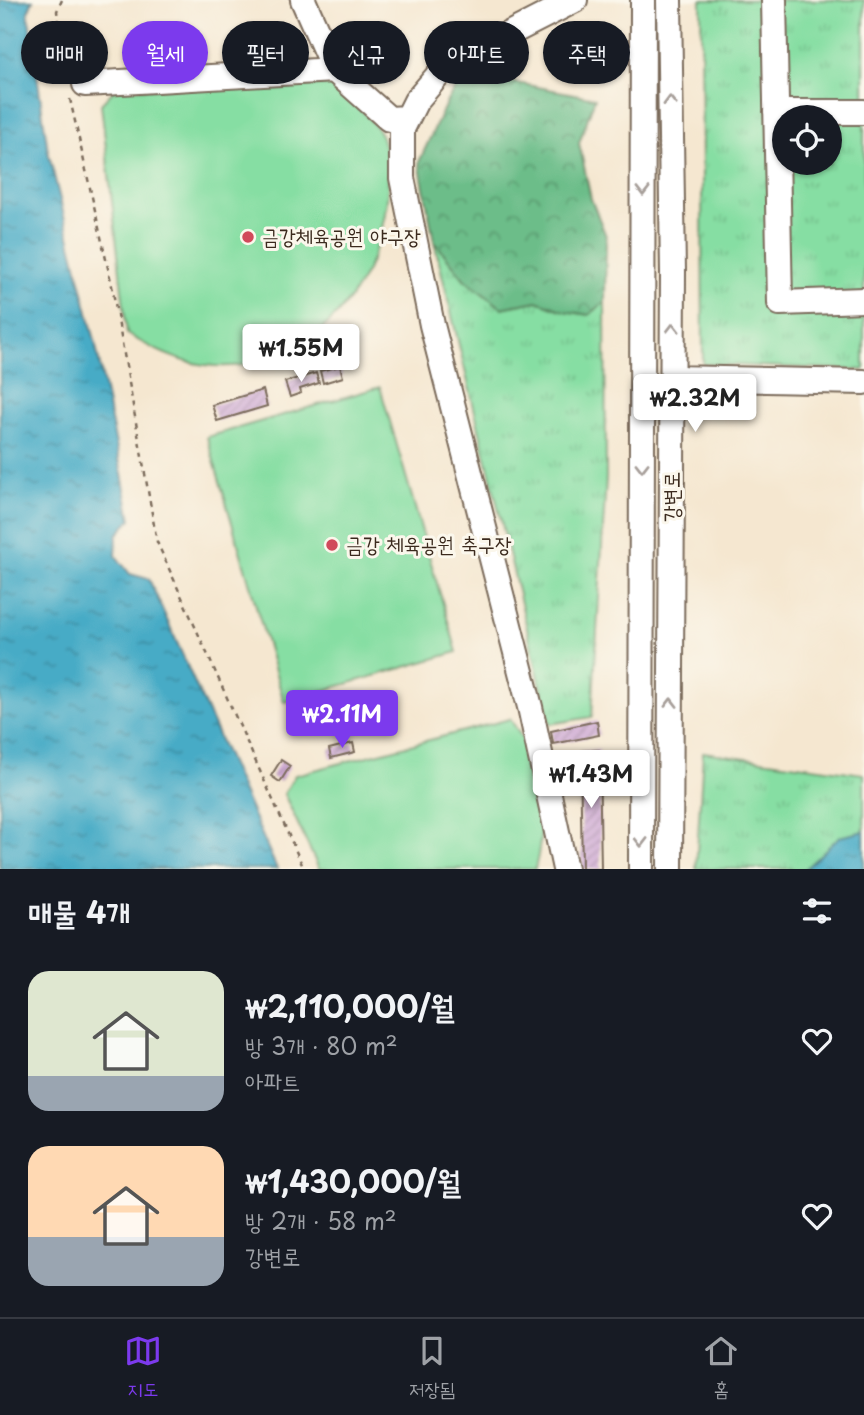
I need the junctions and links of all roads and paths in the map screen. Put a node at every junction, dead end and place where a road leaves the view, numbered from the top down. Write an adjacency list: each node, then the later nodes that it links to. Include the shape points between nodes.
1 (62, 0): 10 (path, via 57,11)
2 (303, 0): 7 (street)
3 (575, 0): 14 (street, via 446,66)
4 (643, 0): 21 (street, 강변로, one-way to 21)
5 (669, 0): 17 (street, 강변로, one-way to 5)
6 (774, 0): 11 (street)
7 (323, 45)
8 (323, 71): 10 (street)
9 (349, 84): 14 (street, via 389,120)
10 (73, 89): 19 (path, via 157,542)
11 (776, 105)
12 (842, 112): 13 (street)
13 (864, 112)
14 (407, 118): 20 (street, via 402,129 402,178 432,325 530,707)
15 (777, 175): 16 (street, via 780,303)
16 (864, 300)
17 (673, 378): 18 (street); 22 (street, 강변로, one-way to 17)
18 (864, 382)
19 (304, 869)
20 (565, 869)
21 (641, 869)
22 (670, 869)

